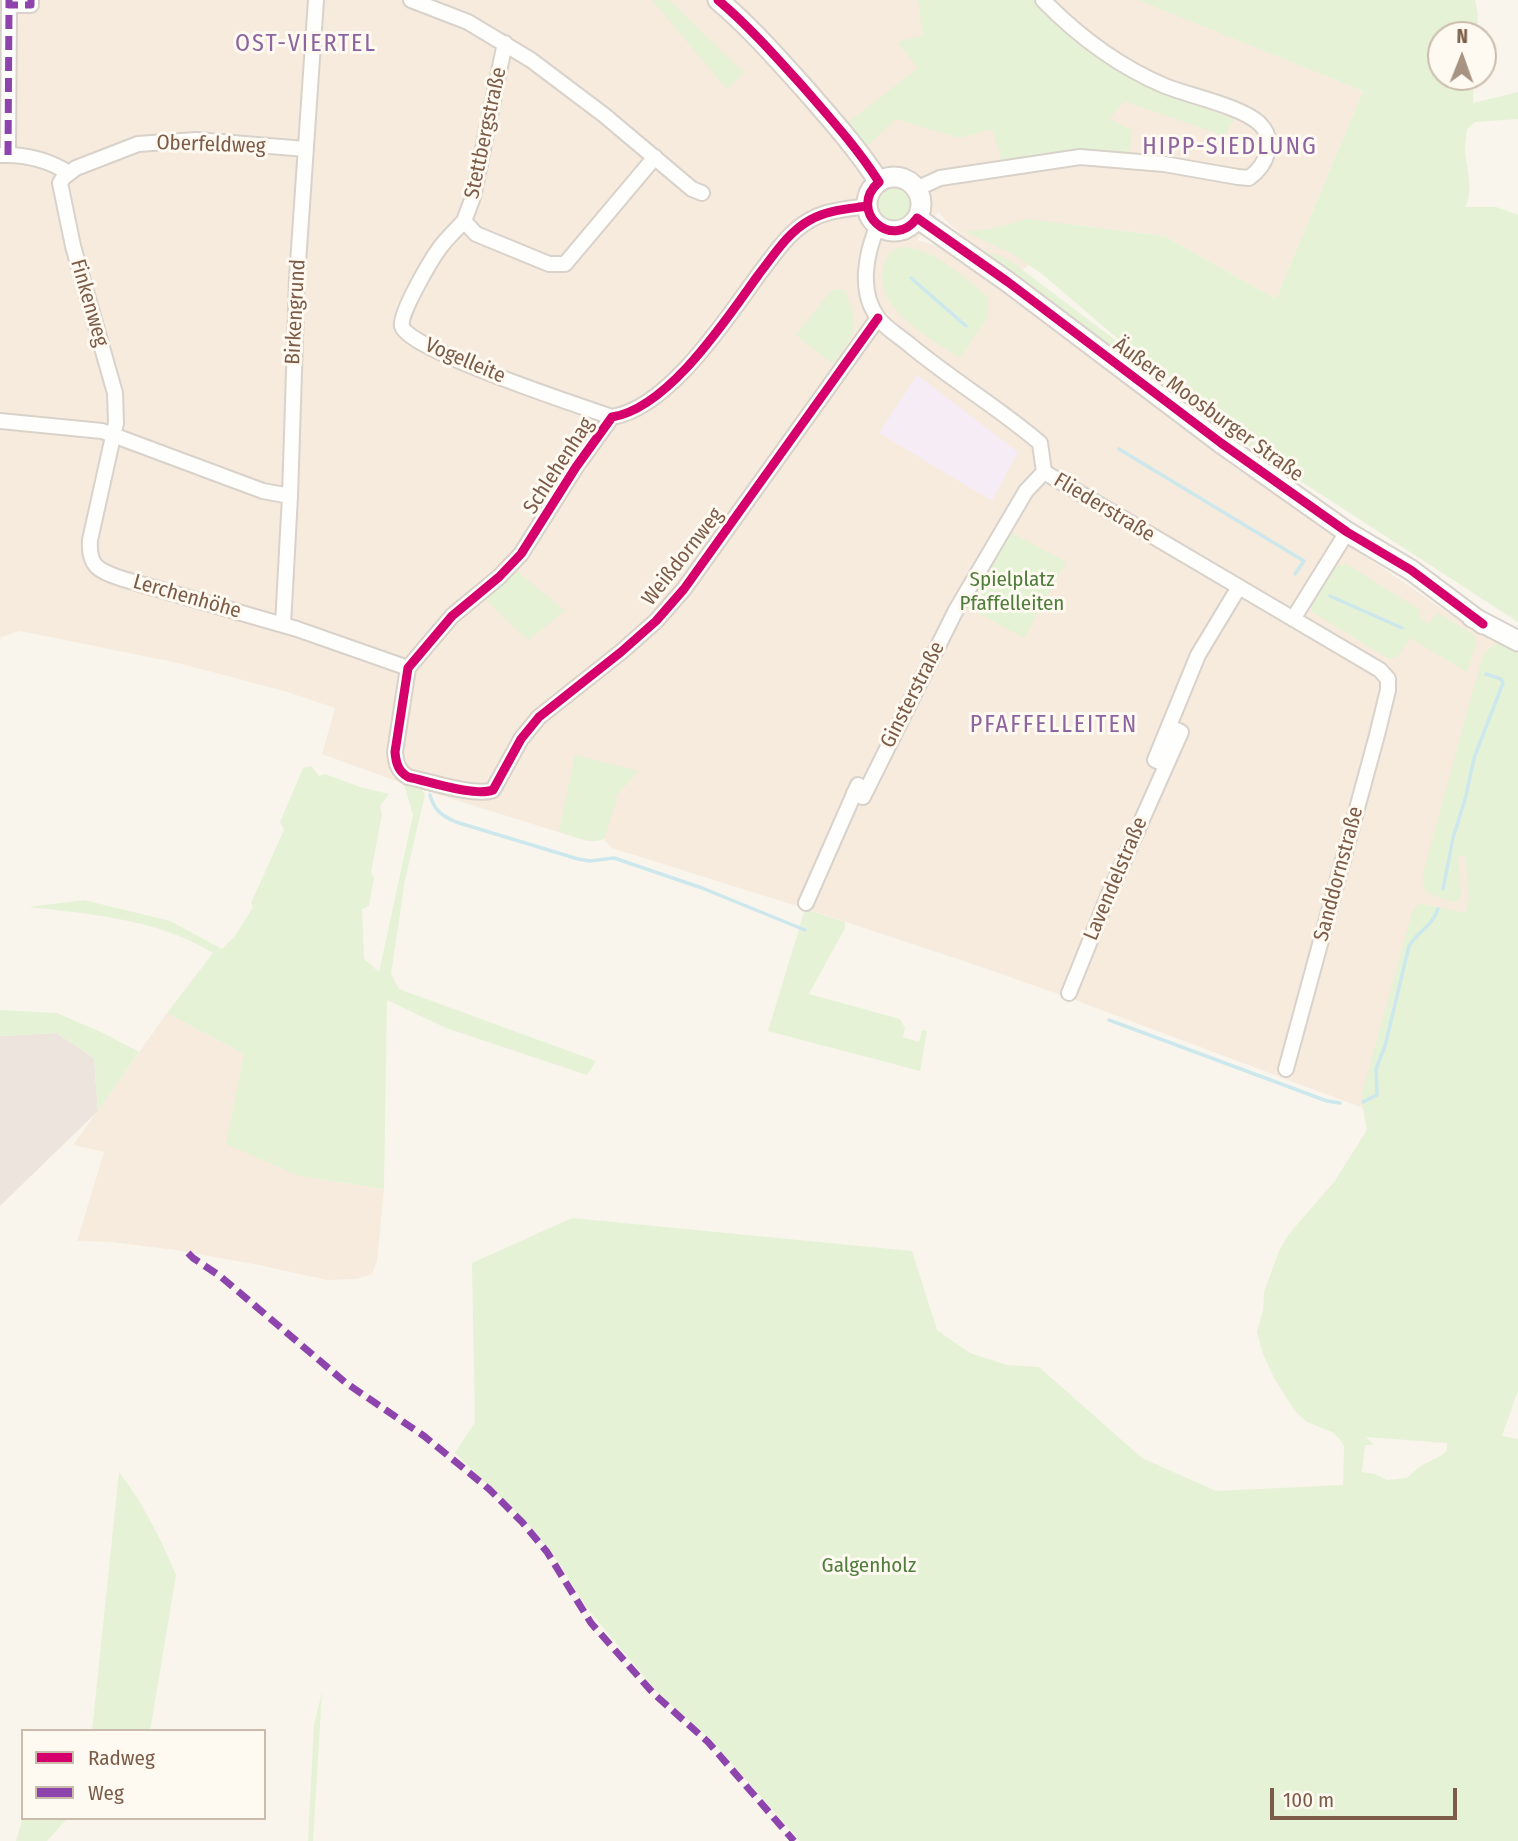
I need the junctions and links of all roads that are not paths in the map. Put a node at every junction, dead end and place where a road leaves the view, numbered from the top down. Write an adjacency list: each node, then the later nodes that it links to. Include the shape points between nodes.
1 (31, 0): 6 (street, via 31,5)
2 (316, 0): 8 (street, Birkengrund)
3 (411, 0): 7 (street, Stettbergstraße, via 468,22)
4 (718, 0): 12 (street, via 813,98)
5 (1044, 0): 13 (street, via 1116,61 1162,85 1258,123 1269,146 1262,166 1249,178 1164,164 1080,158 940,178)
6 (9, 3): 9 (street)
7 (505, 43): 10 (street, Stettbergstraße); 17 (street, Stettbergstraße)
8 (306, 149): 11 (street, Oberfeldweg, via 159,141 138,144); 24 (street, Birkengrund, via 294,322)
9 (4, 155): 11 (street, via 45,160)
10 (655, 157): 14 (street, Stettbergstraße); 17 (street, Stettbergstraße, via 560,266 476,234)
11 (69, 173): 22 (street, Finkenweg, via 60,190 115,393)
12 (879, 182): 13 (street, via 899,178); 15 (street, via 872,188)
13 (916, 189): 16 (street, via 921,204)
14 (702, 193)
15 (867, 206): 18 (street); 20 (street, Schlehenhag, via 824,214 796,230 686,368 652,398)
16 (917, 218): 18 (street, via 900,231); 25 (street, Äußere Moosburger Straße)
17 (464, 221): 20 (street, Vogelleite, via 437,251 419,282 402,321 404,331 470,366)
18 (878, 225): 19 (street, via 870,245 866,280)
19 (878, 318): 23 (street, Fliederstraße, via 1040,443); 30 (street, Weißdornweg, via 684,589 630,644 539,717 520,739 493,790 474,791 408,777 398,767 395,752)
20 (612, 417): 30 (street, Schlehenhag, via 521,554 452,616)
21 (0, 421): 22 (street)
22 (114, 435): 24 (street, via 263,491); 28 (street, Lerchenhöhe, via 90,540 97,569)
23 (1044, 472): 26 (street, Fliederstraße); 32 (street, Ginsterstraße, via 1026,491 956,610 873,777 864,773)
24 (290, 496): 28 (street, Birkengrund)
25 (1347, 532): 27 (street); 29 (street, Äußere Moosburger Straße, via 1411,570 1483,624)
26 (1239, 587): 27 (street, Fliederstraße); 33 (street, Lavendelstraße, via 1198,655 1170,727 1181,732)
27 (1293, 619): 31 (street, Fliederstraße)
28 (283, 625): 30 (street, Lerchenhöhe)
29 (1518, 641)
30 (408, 668)
31 (1388, 679): 34 (street, Sanddornstraße)
32 (806, 903)
33 (1069, 993)
34 (1286, 1069)

